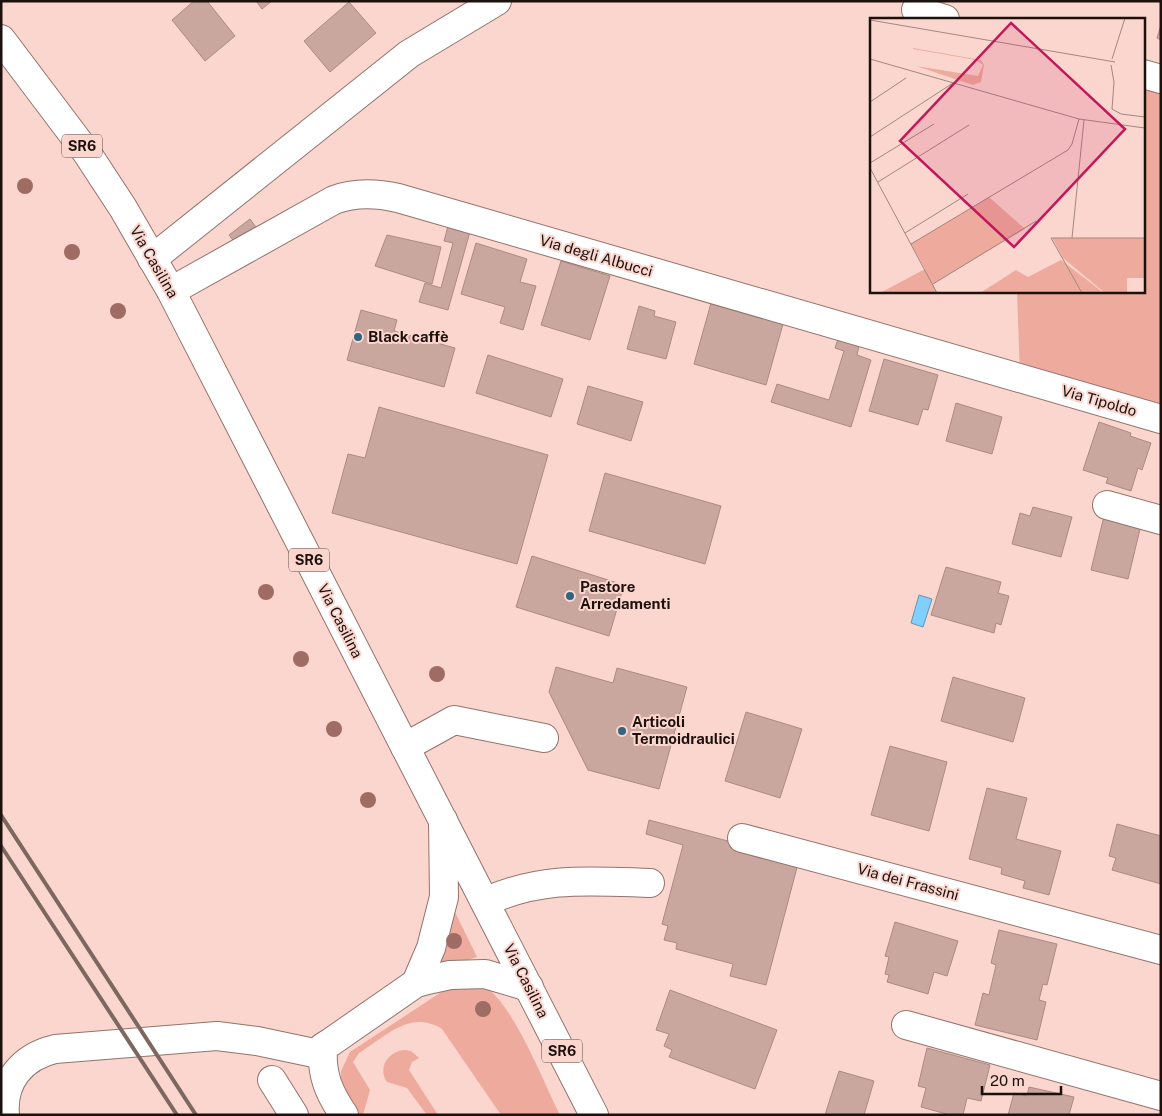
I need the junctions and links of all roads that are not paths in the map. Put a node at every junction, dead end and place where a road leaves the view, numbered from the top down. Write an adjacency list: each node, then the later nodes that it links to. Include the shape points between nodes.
1 (497, 1): 7 (street, via 410,54)
2 (916, 10): 3 (street)
3 (942, 18)
4 (1, 39): 7 (street, Via Casilina / SR6, via 87,153)
5 (1144, 74): 6 (street)
6 (1161, 79)
7 (152, 259): 8 (street, Via Casilina / SR6)
8 (171, 291): 9 (street, Via degli Albucci, via 334,200 359,194 380,194); 14 (street, Via Casilina / SR6)
9 (1037, 384): 10 (street, Via Tipoldo)
10 (1161, 419)
11 (1107, 505): 12 (street)
12 (1161, 520)
13 (544, 738): 14 (street, via 454,720)
14 (405, 747): 15 (street, Via Casilina / SR6)
15 (443, 820): 18 (street, Via Casilina / SR6); 20 (street, via 444,897 431,948)
16 (742, 838): 19 (street, Via dei Frassini)
17 (650, 882): 18 (street, via 559,881 511,890)
18 (485, 902): 21 (street, Via Casilina / SR6)
19 (1161, 950)
20 (416, 984): 21 (street, via 470,973 502,977); 28 (street, via 323,1047 326,1084)
21 (529, 987): 29 (street, Via Casilina / SR6)
22 (906, 1025): 25 (street)
23 (314, 1053): 26 (street, via 217,1036 56,1049 36,1056 16,1071 5,1093)
24 (272, 1080): 27 (street)
25 (1161, 1096)
26 (5, 1115)
27 (294, 1115)
28 (344, 1115)
29 (594, 1115)

